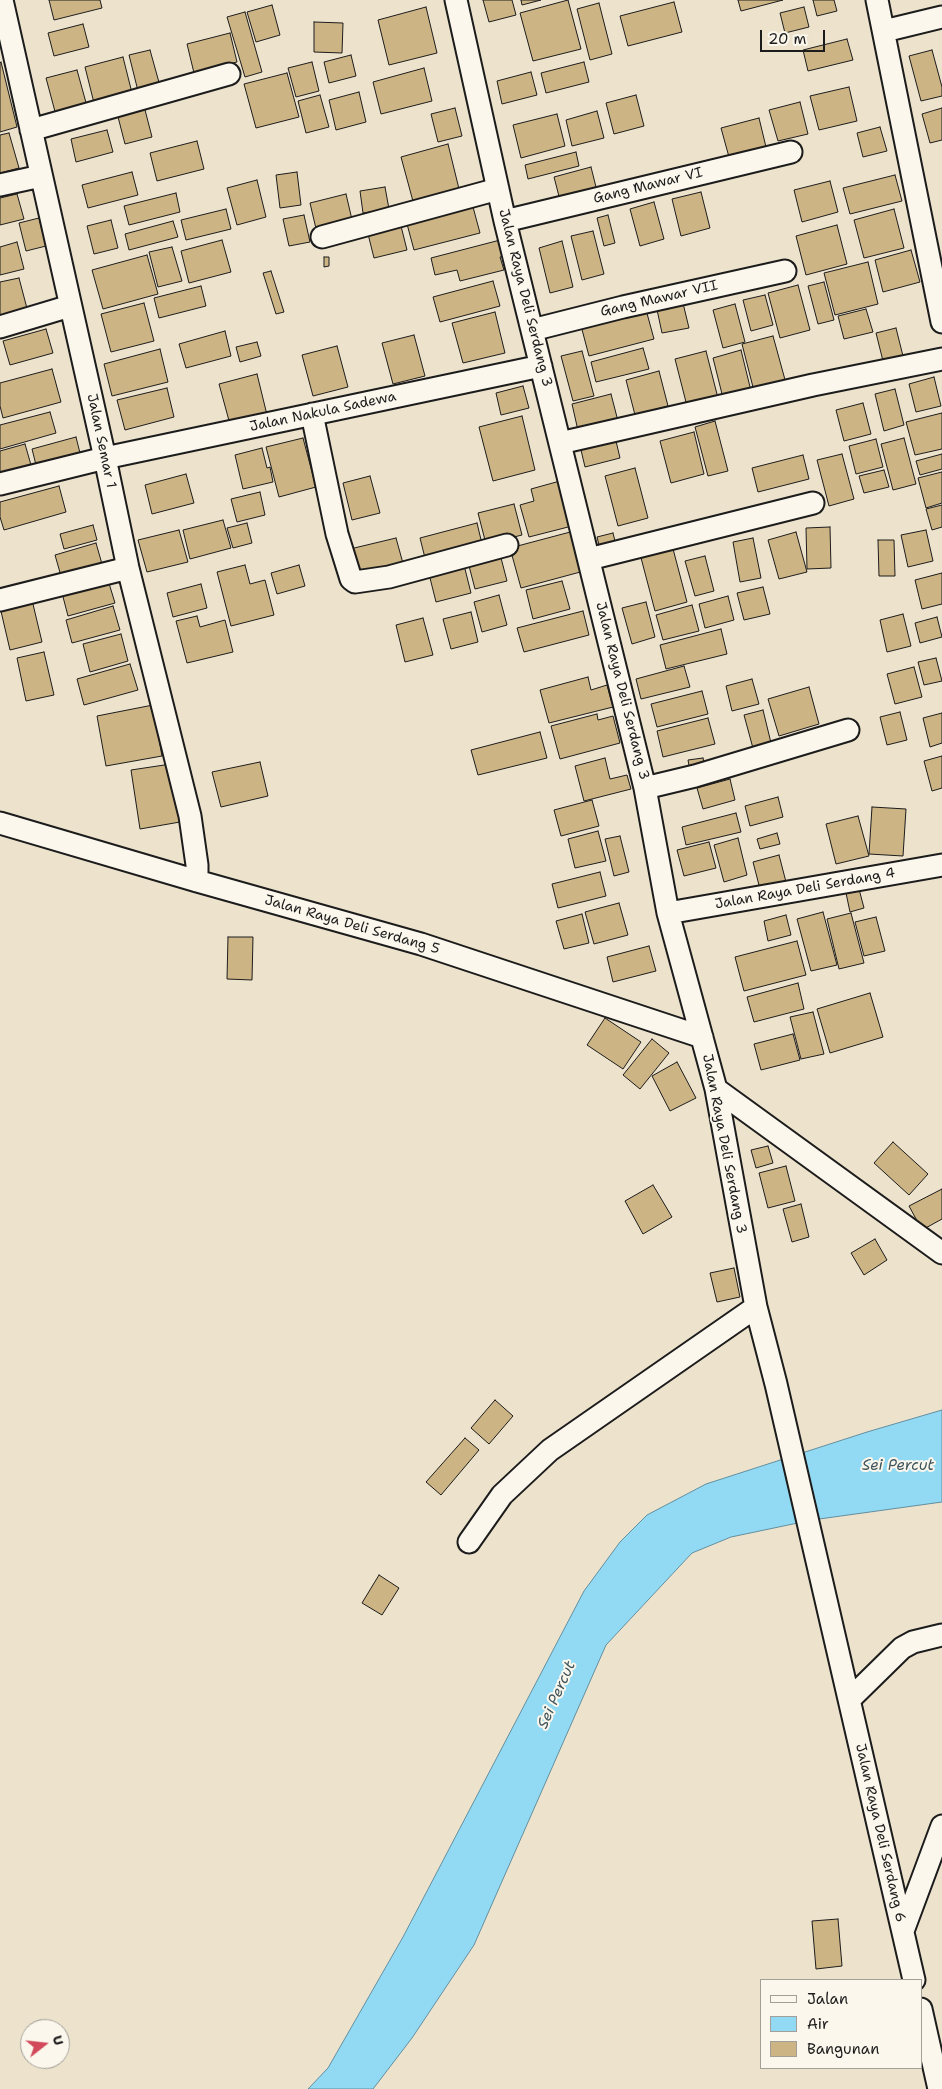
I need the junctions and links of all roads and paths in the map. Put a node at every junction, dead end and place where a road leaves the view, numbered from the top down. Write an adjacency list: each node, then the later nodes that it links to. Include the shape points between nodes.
1 (2, 0): 7 (street, Jalan Semar 1)
2 (456, 0): 11 (street, Jalan Raya Deli Serdang 3)
3 (877, 0): 5 (street)
4 (942, 17): 5 (street)
5 (884, 31): 16 (street)
6 (229, 74): 7 (street)
7 (31, 130): 9 (street, Jalan Semar 1)
8 (791, 152): 12 (street, Gang Mawar VI)
9 (41, 176): 10 (street); 15 (street, Jalan Semar 1)
10 (0, 185)
11 (498, 189): 12 (street, Jalan Raya Deli Serdang 3); 13 (street)
12 (506, 221): 18 (street, Jalan Raya Deli Serdang 3)
13 (322, 237)
14 (785, 271): 18 (street, Gang Mawar VII)
15 (70, 306): 17 (street); 23 (street, Jalan Semar 1)
16 (942, 322)
17 (0, 326)
18 (532, 330): 20 (street, Jalan Raya Deli Serdang 3)
19 (942, 359): 22 (street)
20 (541, 366): 21 (street, Jalan Nakula Sadewa); 22 (street, Jalan Raya Deli Serdang 3)
21 (312, 414): 23 (street, Jalan Nakula Sadewa); 26 (street, via 337,534 350,579 355,582 389,577)
22 (560, 443): 27 (street, Jalan Raya Deli Serdang 3)
23 (105, 458): 24 (street, Jalan Nakula Sadewa); 28 (street, Jalan Semar 1)
24 (0, 484)
25 (813, 503): 27 (street)
26 (507, 545)
27 (589, 559): 31 (street, Jalan Raya Deli Serdang 3)
28 (128, 568): 29 (street); 34 (street, Jalan Semar 1, via 190,816)
29 (0, 600)
30 (848, 730): 31 (street)
31 (645, 788): 35 (street, Jalan Raya Deli Serdang 3)
32 (0, 824): 34 (street, Jalan Raya Deli Serdang 5)
33 (942, 865): 35 (street, Jalan Raya Deli Serdang 4)
34 (197, 873): 36 (street, Jalan Raya Deli Serdang 5)
35 (668, 913): 36 (street, Jalan Raya Deli Serdang 3)
36 (702, 1037): 37 (street, Jalan Raya Deli Serdang 3)
37 (716, 1089): 38 (street); 39 (street, Jalan Raya Deli Serdang 3)
38 (942, 1252)
39 (756, 1307): 40 (street, Jalan Raya Deli Serdang 3); 41 (street, via 550,1450 502,1495)
40 (776, 1384): 43 (street, Jalan Raya Deli Serdang 6)
41 (469, 1542)
42 (942, 1635): 43 (street, via 902,1648)
43 (848, 1692): 45 (street, Jalan Raya Deli Serdang 6)
44 (942, 1826): 45 (street)
45 (903, 1931): 46 (street, Jalan Raya Deli Serdang 6)
46 (914, 1979)
47 (922, 2013): 48 (street)
48 (939, 2089)

